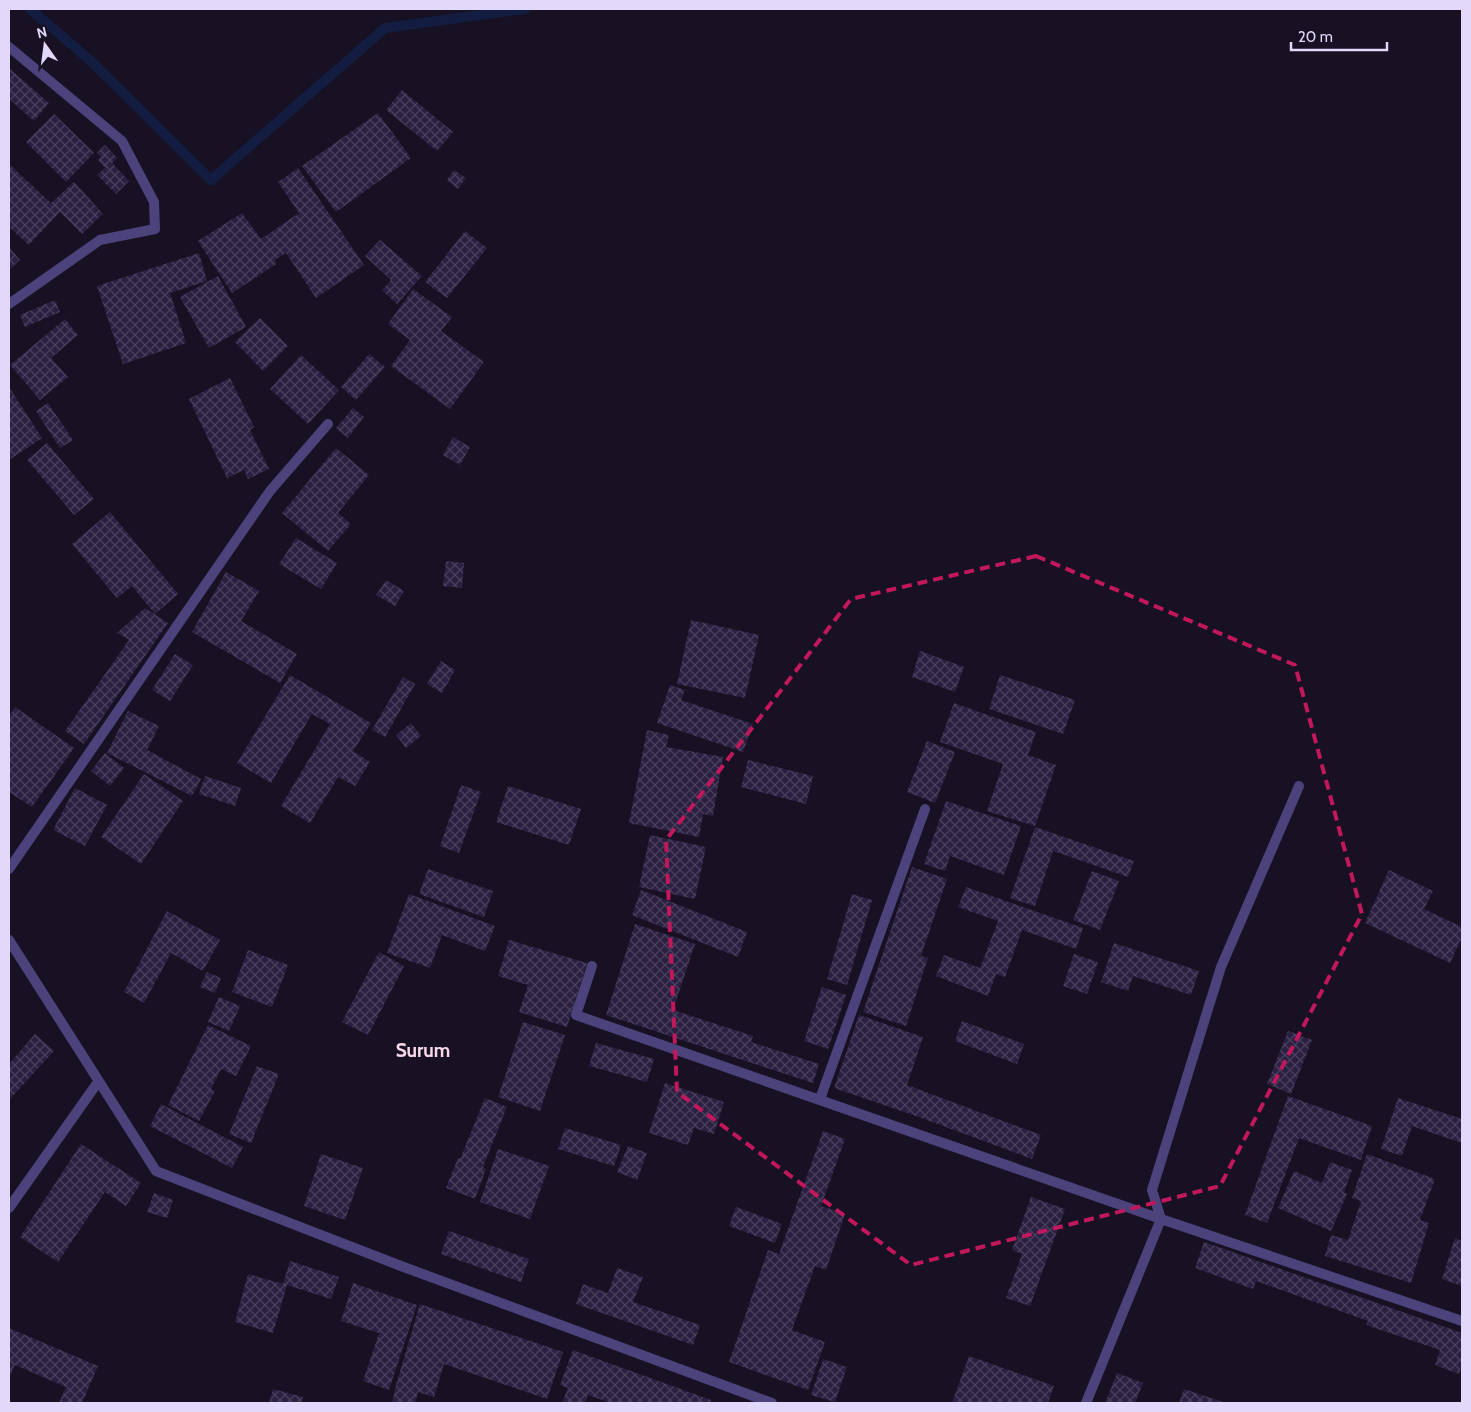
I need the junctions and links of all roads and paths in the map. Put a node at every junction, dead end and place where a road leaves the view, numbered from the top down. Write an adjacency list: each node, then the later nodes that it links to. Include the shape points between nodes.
1 (9, 47): 2 (street, via 122,141 154,202 155,229 100,240)
2 (9, 304)
3 (328, 424): 6 (street, via 270,491)
4 (1299, 786): 12 (street, via 1221,967 1152,1190)
5 (925, 808): 10 (street)
6 (9, 869)
7 (9, 940): 9 (street)
8 (592, 966): 10 (street, via 576,1014)
9 (98, 1082): 11 (street); 14 (street, via 156,1170 401,1266)
10 (820, 1099): 12 (street)
11 (9, 1208)
12 (1160, 1219): 13 (street); 15 (street)
13 (1462, 1321)
14 (772, 1403)
15 (1086, 1403)

